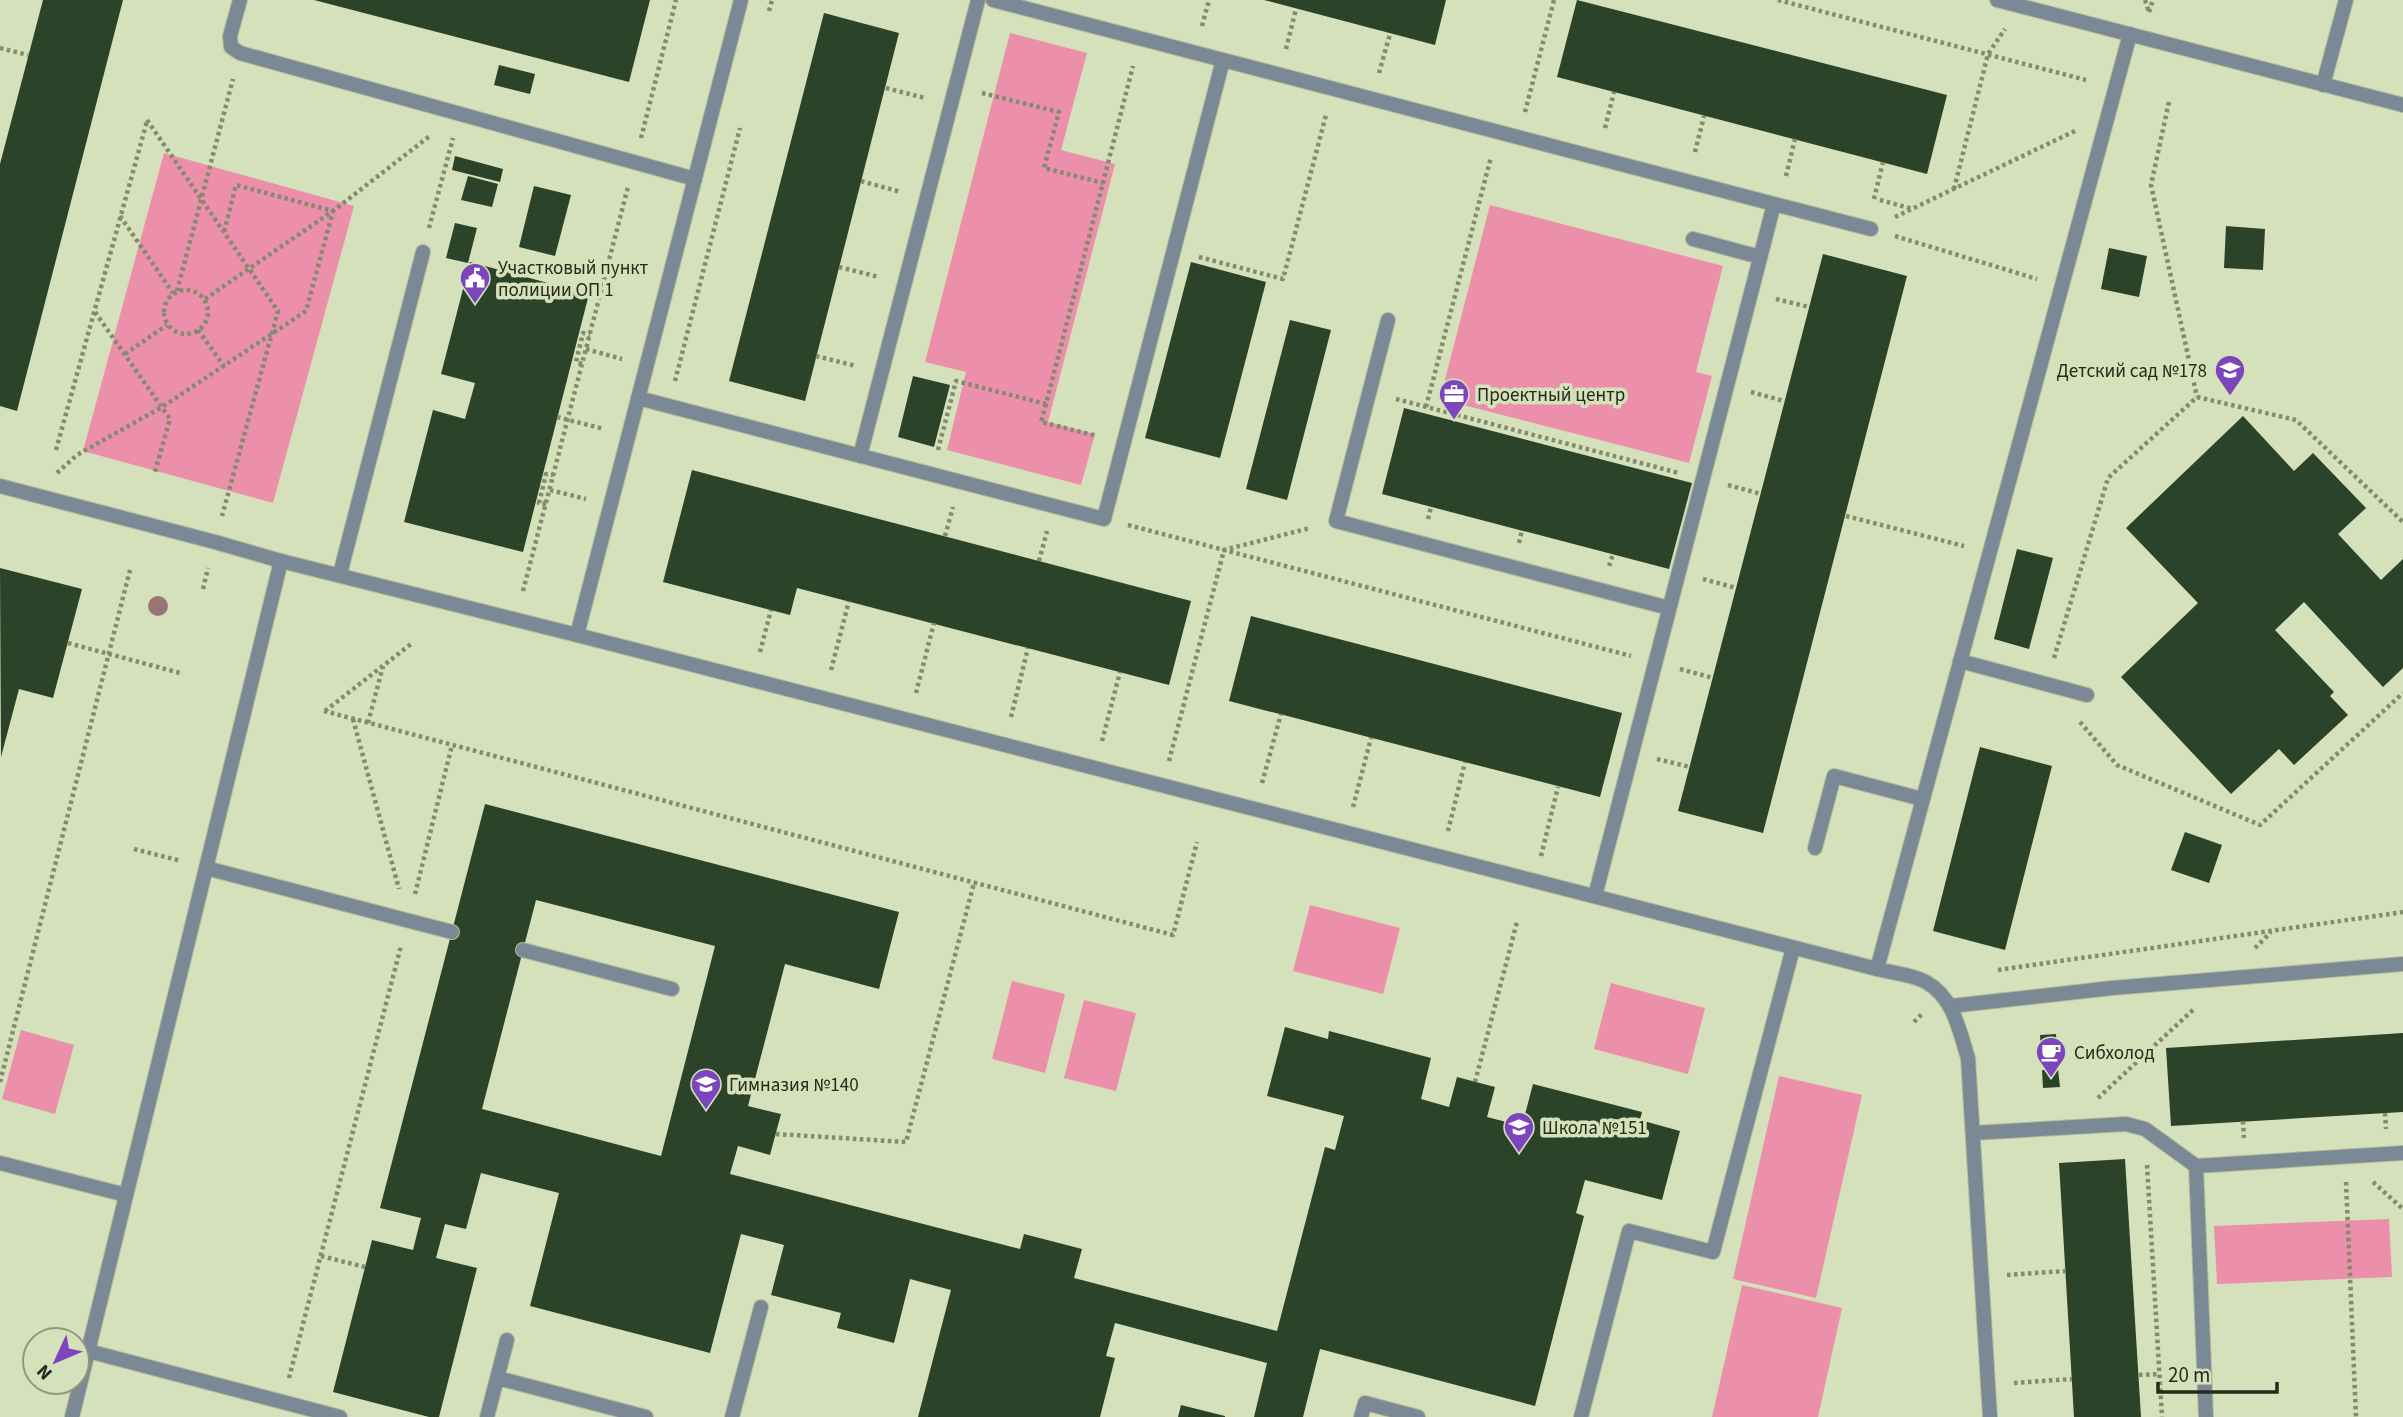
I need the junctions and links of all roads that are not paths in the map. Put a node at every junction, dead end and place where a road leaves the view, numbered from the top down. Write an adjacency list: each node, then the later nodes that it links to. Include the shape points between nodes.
1 (240, 0): 12 (street, via 230,36 231,47 240,53)
2 (741, 0): 12 (street)
3 (978, 0): 20 (street)
4 (993, 0): 9 (street)
5 (1997, 0): 7 (street)
6 (2346, 0): 10 (street)
7 (2022, 3): 8 (street)
8 (2130, 34): 10 (street); 26 (street)
9 (1223, 60): 13 (street); 20 (street, via 1104,519)
10 (2323, 85): 11 (street)
11 (2403, 105)
12 (695, 179): 19 (street)
13 (1774, 204): 14 (street); 17 (street)
14 (1871, 229)
15 (1693, 239): 17 (street)
16 (423, 252): 23 (street)
17 (1760, 257): 24 (street)
18 (1388, 320): 24 (street, via 1336,522)
19 (638, 398): 20 (street); 25 (street)
20 (860, 456)
21 (0, 486): 22 (street)
22 (281, 561): 23 (street); 30 (street)
23 (340, 574): 25 (street)
24 (1669, 608): 31 (street)
25 (577, 635): 31 (street)
26 (1960, 661): 27 (street); 28 (street)
27 (2087, 695)
28 (1922, 799): 29 (street, via 1834,776); 36 (street)
29 (1815, 848)
30 (206, 868): 32 (street); 43 (street)
31 (1595, 896): 33 (street)
32 (452, 932)
33 (1793, 947): 36 (street); 57 (street, via 1713,1252 1629,1230)
34 (523, 950): 37 (street)
35 (2403, 964): 38 (street)
36 (1877, 969): 38 (street, via 1924,981)
37 (672, 989)
38 (1951, 1006): 39 (street, via 1968,1058)
39 (1973, 1133): 42 (street, via 2126,1124 2145,1129); 58 (street)
40 (2403, 1153): 42 (street)
41 (0, 1163): 43 (street)
42 (2196, 1166): 59 (street)
43 (126, 1195): 45 (street)
44 (761, 1307): 54 (street)
45 (91, 1340)
46 (507, 1340): 48 (street)
47 (91, 1353): 51 (street)
48 (498, 1378): 52 (street); 53 (street)
49 (77, 1396): 50 (street)
50 (72, 1417)
51 (340, 1417)
52 (487, 1417)
53 (646, 1417)
54 (732, 1417)
55 (1361, 1417): 56 (street, via 1365,1403)
56 (1418, 1417)
57 (1581, 1417)
58 (1990, 1417)
59 (2206, 1417)

